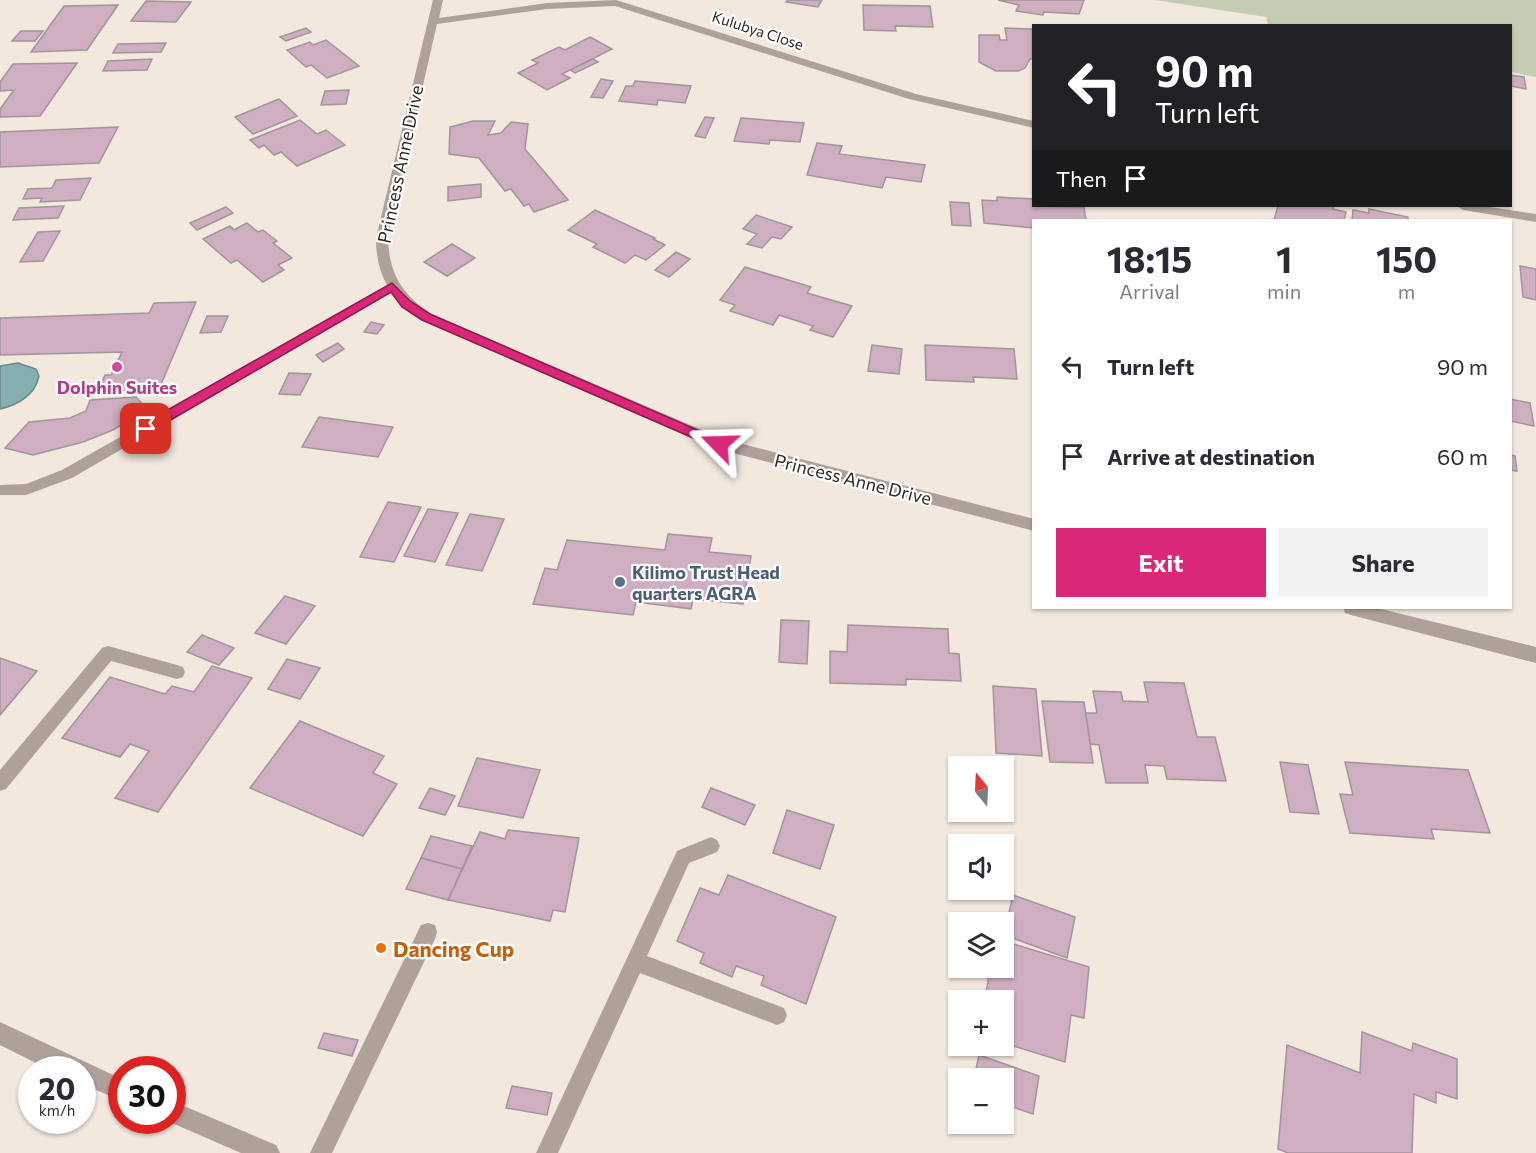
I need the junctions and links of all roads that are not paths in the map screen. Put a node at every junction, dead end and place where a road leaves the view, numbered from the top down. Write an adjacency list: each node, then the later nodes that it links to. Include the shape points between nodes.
1 (438, 0): 2 (street, Princess Anne Drive)
2 (433, 22): 3 (street, Kulubya Close, via 570,3 616,3 913,97); 6 (street, Princess Anne Drive, via 382,238 381,256)
3 (1032, 125)
4 (1469, 207): 5 (street)
5 (1536, 218)
6 (392, 287): 7 (lane, via 67,474 36,487); 8 (street, Princess Anne Drive, via 406,304 426,317 719,444)
7 (0, 490)
8 (1032, 524)
9 (1355, 609): 10 (street)
10 (1536, 655)
11 (177, 672): 12 (lane, via 108,653)
12 (0, 783)
13 (711, 846): 15 (lane, via 683,857)
14 (428, 932): 21 (lane)
15 (637, 962): 16 (lane); 22 (lane)
16 (777, 1015)
17 (0, 1033): 18 (street)
18 (46, 1056)
19 (186, 1118): 20 (street)
20 (268, 1153)
21 (321, 1153)
22 (547, 1153)

